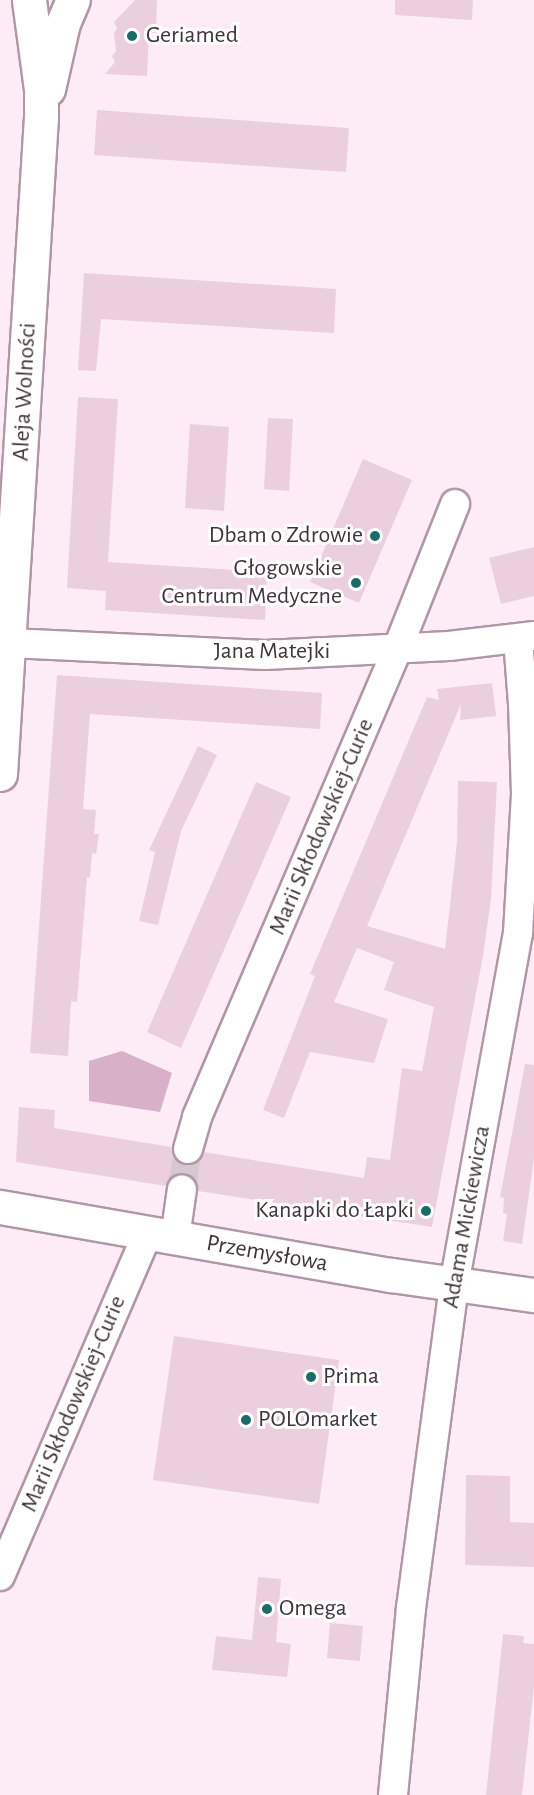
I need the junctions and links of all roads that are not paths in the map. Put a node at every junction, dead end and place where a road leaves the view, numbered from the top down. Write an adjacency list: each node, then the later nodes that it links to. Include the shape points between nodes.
1 (29, 0): 3 (street, Aleja Wolności)
2 (73, 0): 3 (street, Aleja Wolności, via 63,23)
3 (41, 117): 6 (street, Aleja Wolności)
4 (455, 504): 7 (street, Marii Skłodowskiej-Curie)
5 (526, 637): 7 (street, Jana Matejki); 13 (street, Adama Mickiewicza, via 526,793 518,933)
6 (9, 643): 7 (street, Jana Matejki, via 265,655); 8 (street, Aleja Wolności)
7 (397, 650): 9 (street, Marii Skłodowskiej-Curie, via 197,1117)
8 (0, 774)
9 (188, 1149)
10 (182, 1189): 12 (street, Marii Skłodowskiej-Curie)
11 (0, 1207): 12 (street, Przemysłowa)
12 (162, 1236): 13 (street, Przemysłowa); 15 (street, Marii Skłodowskiej-Curie)
13 (454, 1285): 14 (street, Przemysłowa); 16 (street, Adama Mickiewicza, via 411,1608)
14 (534, 1295)
15 (0, 1576)
16 (393, 1795)

